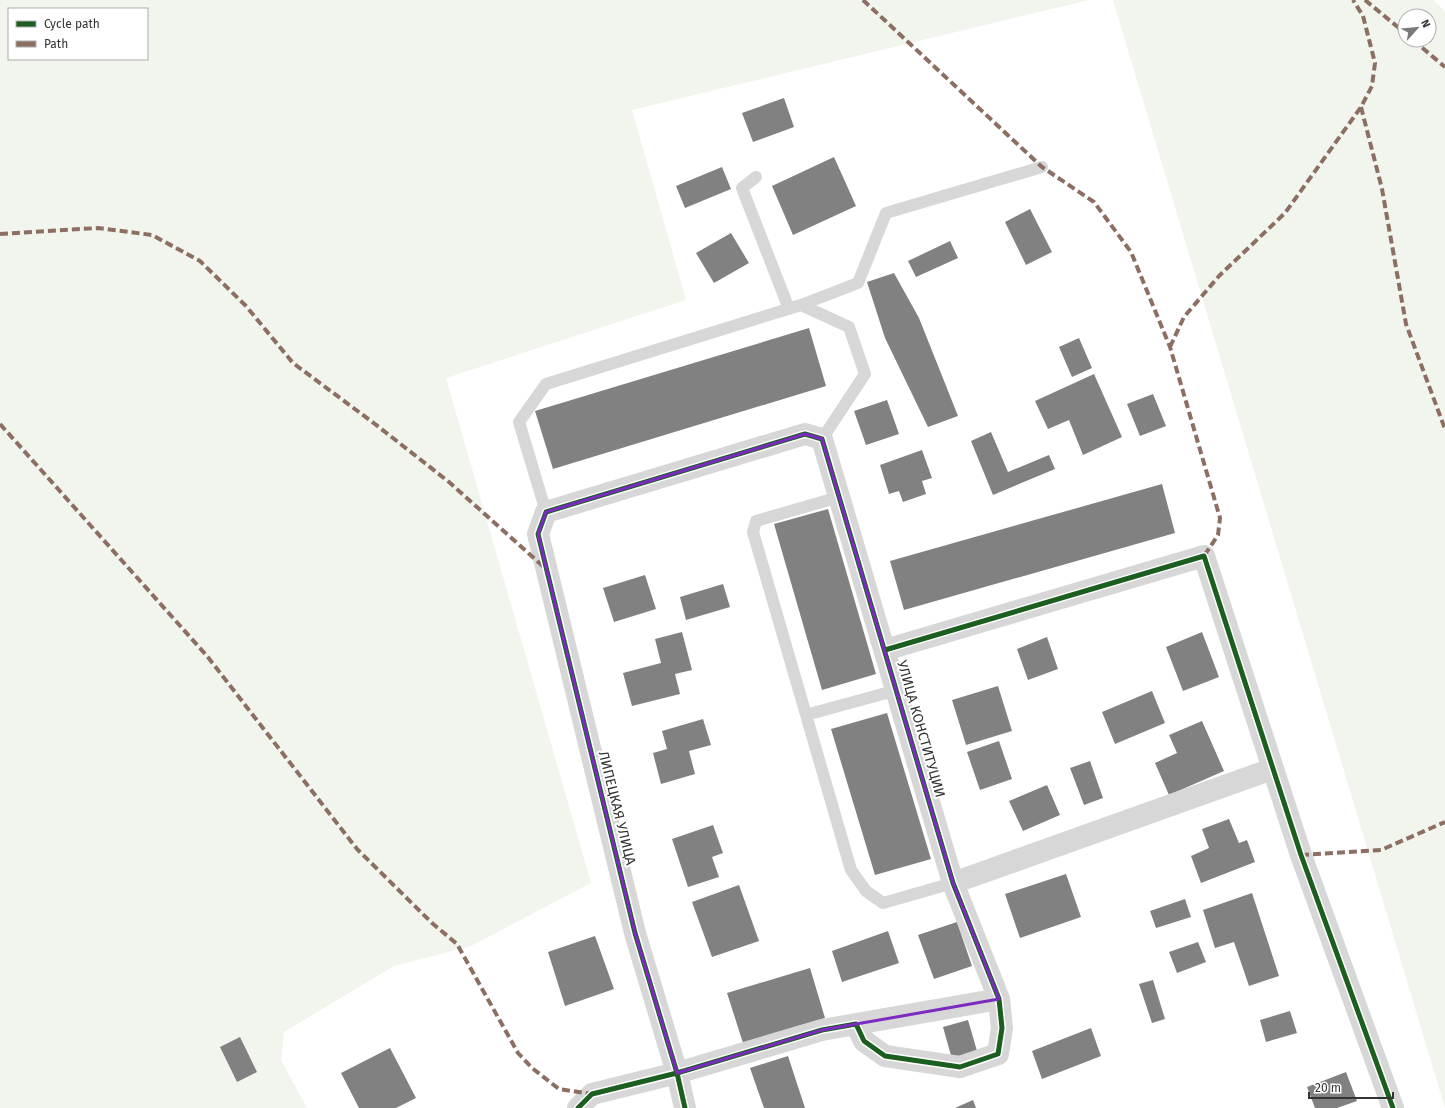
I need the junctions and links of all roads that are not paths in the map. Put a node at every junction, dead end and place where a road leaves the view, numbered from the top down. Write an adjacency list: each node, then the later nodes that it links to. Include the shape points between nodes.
1 (1042, 167): 3 (lane, via 886,213 858,283)
2 (756, 177): 4 (lane, via 742,188)
3 (801, 305): 4 (lane); 5 (lane, via 849,327 865,374)
4 (789, 309): 7 (lane, via 546,384 519,422)
5 (822, 439): 6 (street, УЛИЦА КОНСТИТУЦИИ); 7 (street, via 805,434)
6 (840, 497): 8 (street, УЛИЦА КОНСТИТУЦИИ); 10 (lane, via 756,521 753,532)
7 (546, 512): 15 (street, ЛИПЕЦКАЯ УЛИЦА, via 538,534 635,933)
8 (885, 650): 9 (street, УЛИЦА КОНСТИТУЦИИ); 11 (street, via 1204,556)
9 (897, 690): 10 (lane); 12 (street, УЛИЦА КОНСТИТУЦИИ)
10 (806, 715): 12 (lane, via 851,870 866,891 883,903)
11 (1272, 769): 12 (street); 18 (street, via 1300,855)
12 (953, 883): 13 (street, УЛИЦА КОНСТИТУЦИИ)
13 (999, 999): 14 (street); 14 (street, УЛИЦА КОНСТИТУЦИИ, via 1002,1028 998,1054 960,1067 884,1056 864,1041)
14 (856, 1024): 15 (street, via 822,1030)
15 (677, 1073): 16 (street, via 592,1094); 17 (street, ЛИПЕЦКАЯ УЛИЦА)
16 (578, 1108)
17 (685, 1108)
18 (1393, 1108)

